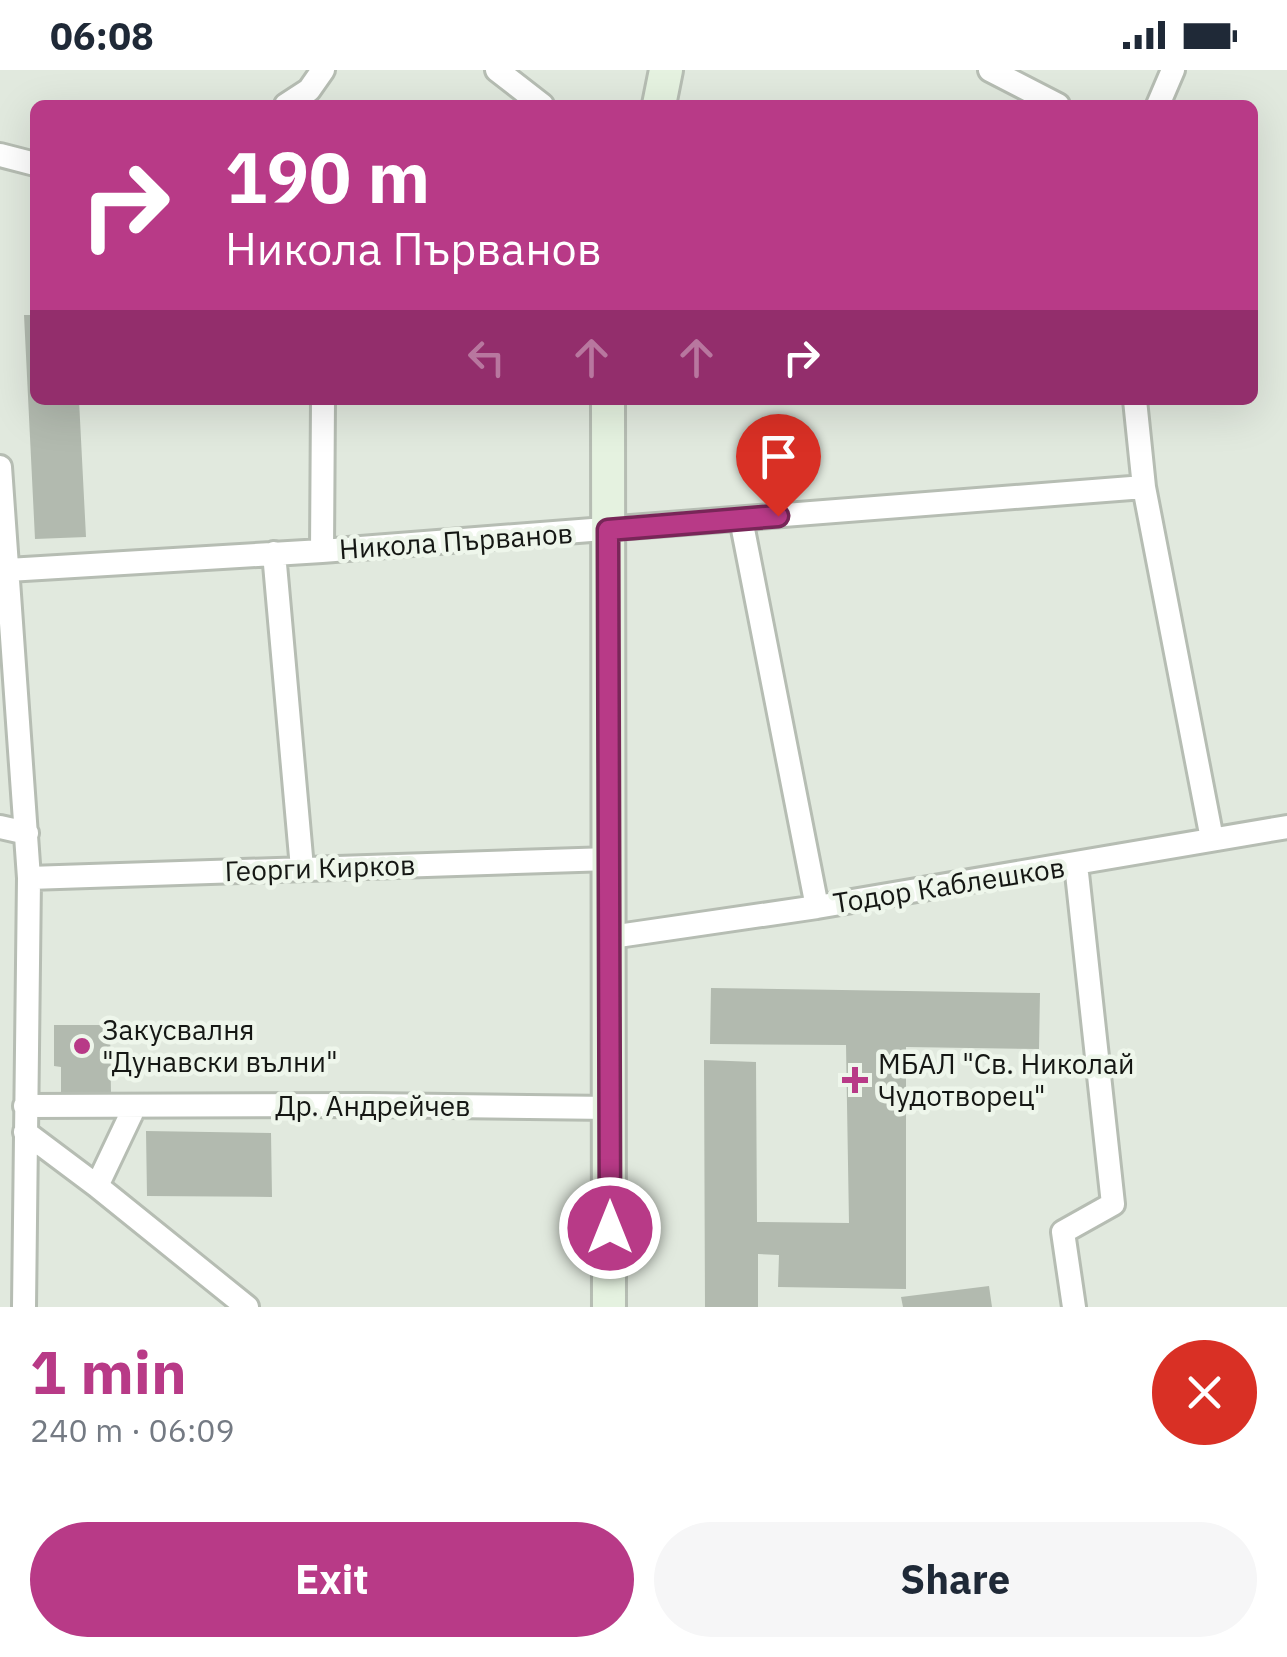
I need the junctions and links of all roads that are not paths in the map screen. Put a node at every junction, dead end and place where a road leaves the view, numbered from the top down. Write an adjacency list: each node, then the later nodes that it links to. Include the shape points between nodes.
1 (323, 70): 6 (street)
2 (497, 70): 7 (street)
3 (666, 70): 8 (street)
4 (990, 70): 9 (street)
5 (1173, 70): 10 (street)
6 (294, 100)
7 (536, 100)
8 (659, 100)
9 (1048, 100)
10 (1160, 100)
11 (0, 155): 12 (street)
12 (30, 163)
13 (323, 405): 20 (street)
14 (608, 405): 19 (street)
15 (1136, 405): 17 (street)
16 (0, 466): 22 (street)
17 (1144, 487): 18 (street, Никола Първанов); 26 (street)
18 (741, 520): 19 (street, Никола Първанов); 31 (street)
19 (608, 530): 20 (street, Никола Първанов); 27 (street)
20 (322, 551): 21 (street, Никола Първанов)
21 (274, 553): 22 (street, Никола Първанов); 29 (street)
22 (8, 570): 25 (street)
23 (0, 826): 25 (street)
24 (1287, 827): 26 (street, Тодор Каблешков)
25 (27, 832): 30 (street)
26 (1212, 839): 28 (street, Тодор Каблешков)
27 (610, 860): 29 (street, Георги Кирков); 32 (street)
28 (1076, 864): 31 (street, Тодор Каблешков); 41 (street, via 1112,1204 1064,1232)
29 (302, 868): 30 (street, Георги Кирков)
30 (29, 878): 33 (street)
31 (818, 906): 32 (street, Тодор Каблешков)
32 (611, 938): 35 (street)
33 (25, 1106): 34 (street, Др. Андрейчев); 36 (street)
34 (135, 1106): 35 (street, Др. Андрейчев); 37 (street)
35 (611, 1108): 40 (street)
36 (25, 1132): 37 (street); 38 (street)
37 (97, 1186): 39 (street)
38 (24, 1307)
39 (247, 1307)
40 (609, 1307)
41 (1074, 1307)

